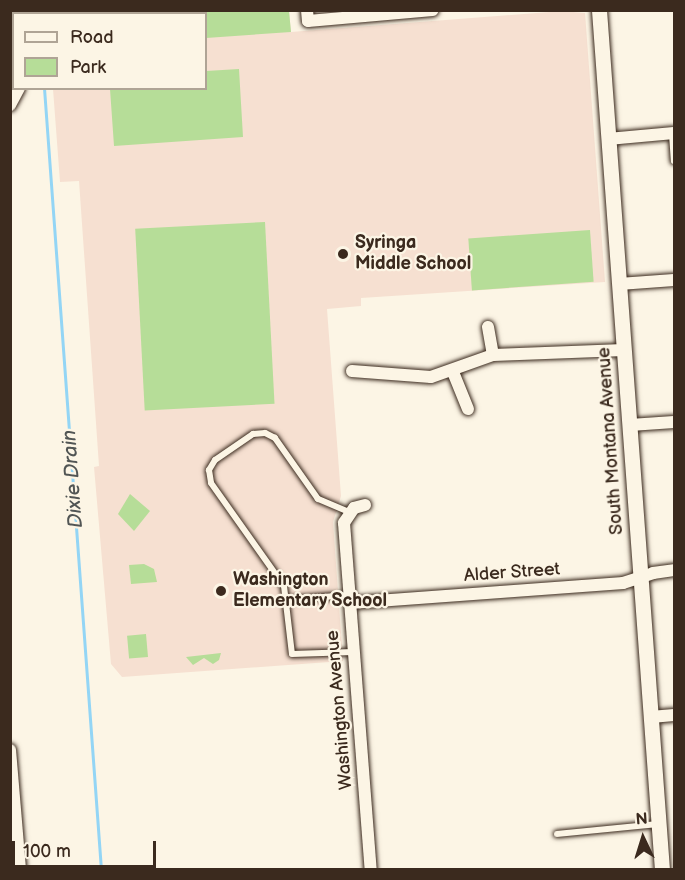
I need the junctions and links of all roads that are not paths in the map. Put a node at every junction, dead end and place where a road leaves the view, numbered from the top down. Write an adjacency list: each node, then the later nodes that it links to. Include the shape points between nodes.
1 (307, 10): 2 (street, via 308,21)
2 (433, 10)
3 (599, 10): 7 (street, South Montana Avenue)
4 (18, 90): 5 (street)
5 (10, 105)
6 (673, 133): 7 (street); 8 (lane)
7 (608, 139): 10 (street, South Montana Avenue)
8 (675, 161)
9 (675, 280): 10 (street)
10 (619, 284): 12 (street, South Montana Avenue)
11 (488, 327): 13 (street)
12 (624, 350): 13 (street); 18 (street, South Montana Avenue)
13 (493, 355): 15 (street)
14 (352, 371): 15 (street, via 431,377)
15 (453, 372): 16 (street)
16 (468, 409)
17 (675, 422): 18 (street)
18 (630, 425): 22 (street, South Montana Avenue)
19 (365, 504): 20 (street)
20 (349, 512): 23 (street, Washington Avenue, via 344,524); 24 (lane, via 318,499 275,438 265,433 253,434 215,460 209,470 211,483 284,586)
21 (675, 570): 22 (street, Alder Street)
22 (641, 577): 23 (street, Alder Street, via 623,583); 27 (street, South Montana Avenue)
23 (349, 599): 24 (lane); 25 (street, Washington Avenue)
24 (285, 600): 25 (lane, via 292,654)
25 (353, 652): 33 (street, Washington Avenue)
26 (675, 715): 27 (street)
27 (651, 717): 30 (street, South Montana Avenue)
28 (10, 750): 29 (street)
29 (12, 794): 32 (street)
30 (659, 824): 31 (lane); 34 (street, South Montana Avenue)
31 (557, 834)
32 (20, 870)
33 (371, 870)
34 (662, 870)

